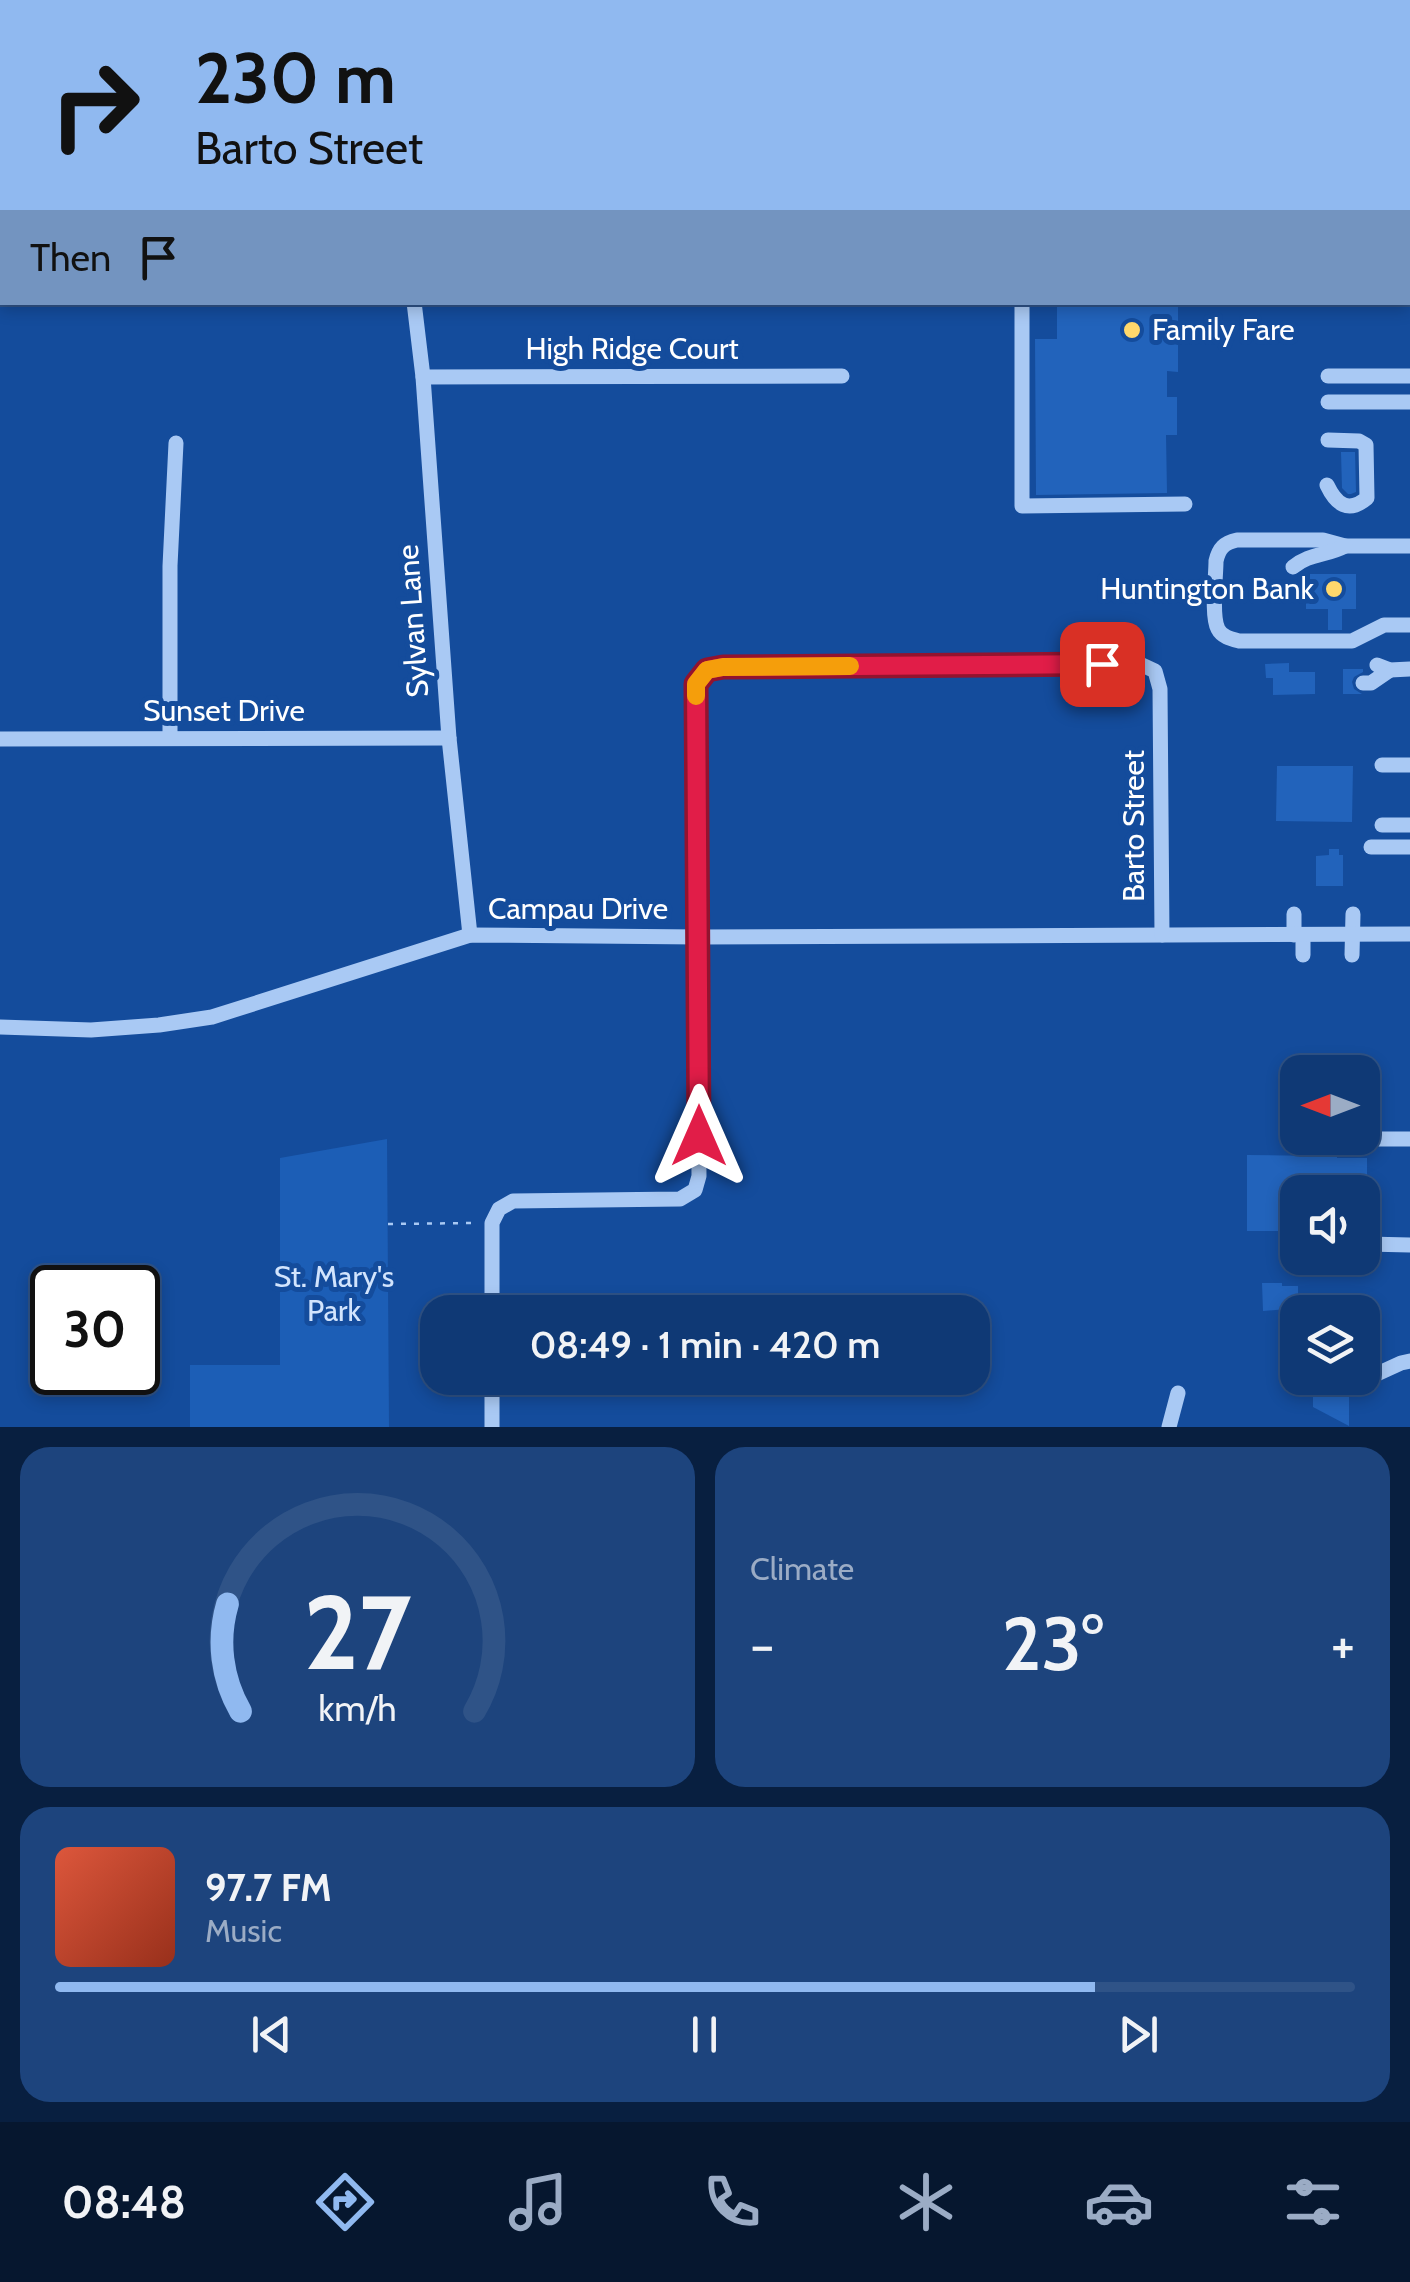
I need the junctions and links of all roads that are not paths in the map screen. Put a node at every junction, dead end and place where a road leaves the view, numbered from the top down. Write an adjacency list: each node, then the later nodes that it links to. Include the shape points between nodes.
1 (414, 305): 6 (street, Sylvan Lane)
2 (1022, 305): 12 (street, via 1022,506)
3 (842, 376): 6 (street, High Ridge Court)
4 (1328, 376): 5 (street)
5 (1410, 376)
6 (423, 377): 20 (street, Sylvan Lane)
7 (1328, 402): 8 (street)
8 (1410, 402)
9 (1328, 440): 11 (street, via 1366,445 1367,498 1344,506)
10 (176, 442): 19 (street)
11 (1327, 484)
12 (1185, 504)
13 (1345, 546): 14 (street); 15 (street, via 1304,558); 16 (street, via 1323,540 1226,542 1216,561 1218,630 1239,641 1352,642 1384,625)
14 (1410, 546)
15 (1294, 568)
16 (1410, 625)
17 (1410, 670): 18 (street, via 1384,668 1372,683)
18 (1362, 683)
19 (170, 738): 20 (street, Sunset Drive); 21 (street, Sunset Drive)
20 (448, 738): 31 (street, Sylvan Lane)
21 (0, 739)
22 (1382, 766): 23 (street)
23 (1410, 766)
24 (1382, 824): 25 (street)
25 (1410, 824)
26 (1372, 847): 27 (street)
27 (1410, 847)
28 (1294, 914): 33 (street)
29 (1353, 914): 34 (street)
30 (1410, 934): 34 (street, Campau Drive)
31 (470, 935): 35 (street, Campau Drive); 38 (street, Campau Drive, via 212,1017 91,1030)
32 (1162, 935): 33 (street, Campau Drive); 35 (street, Campau Drive); 35 (street, Barto Street, via 1160,689 1154,671 1140,664 707,670 696,684)
33 (1299, 935): 34 (street, Campau Drive); 36 (street)
34 (1353, 935): 37 (street)
35 (698, 937): 43 (street, via 695,1190 680,1198 513,1201 492,1222)
36 (1304, 956)
37 (1352, 956)
38 (0, 1027)
39 (1380, 1139): 40 (street)
40 (1410, 1140)
41 (1380, 1244): 42 (street)
42 (1410, 1245)
43 (492, 1295)
44 (1410, 1361): 45 (street)
45 (1380, 1372)
46 (1178, 1393): 49 (street)
47 (492, 1395): 48 (street)
48 (492, 1427)
49 (1169, 1427)

